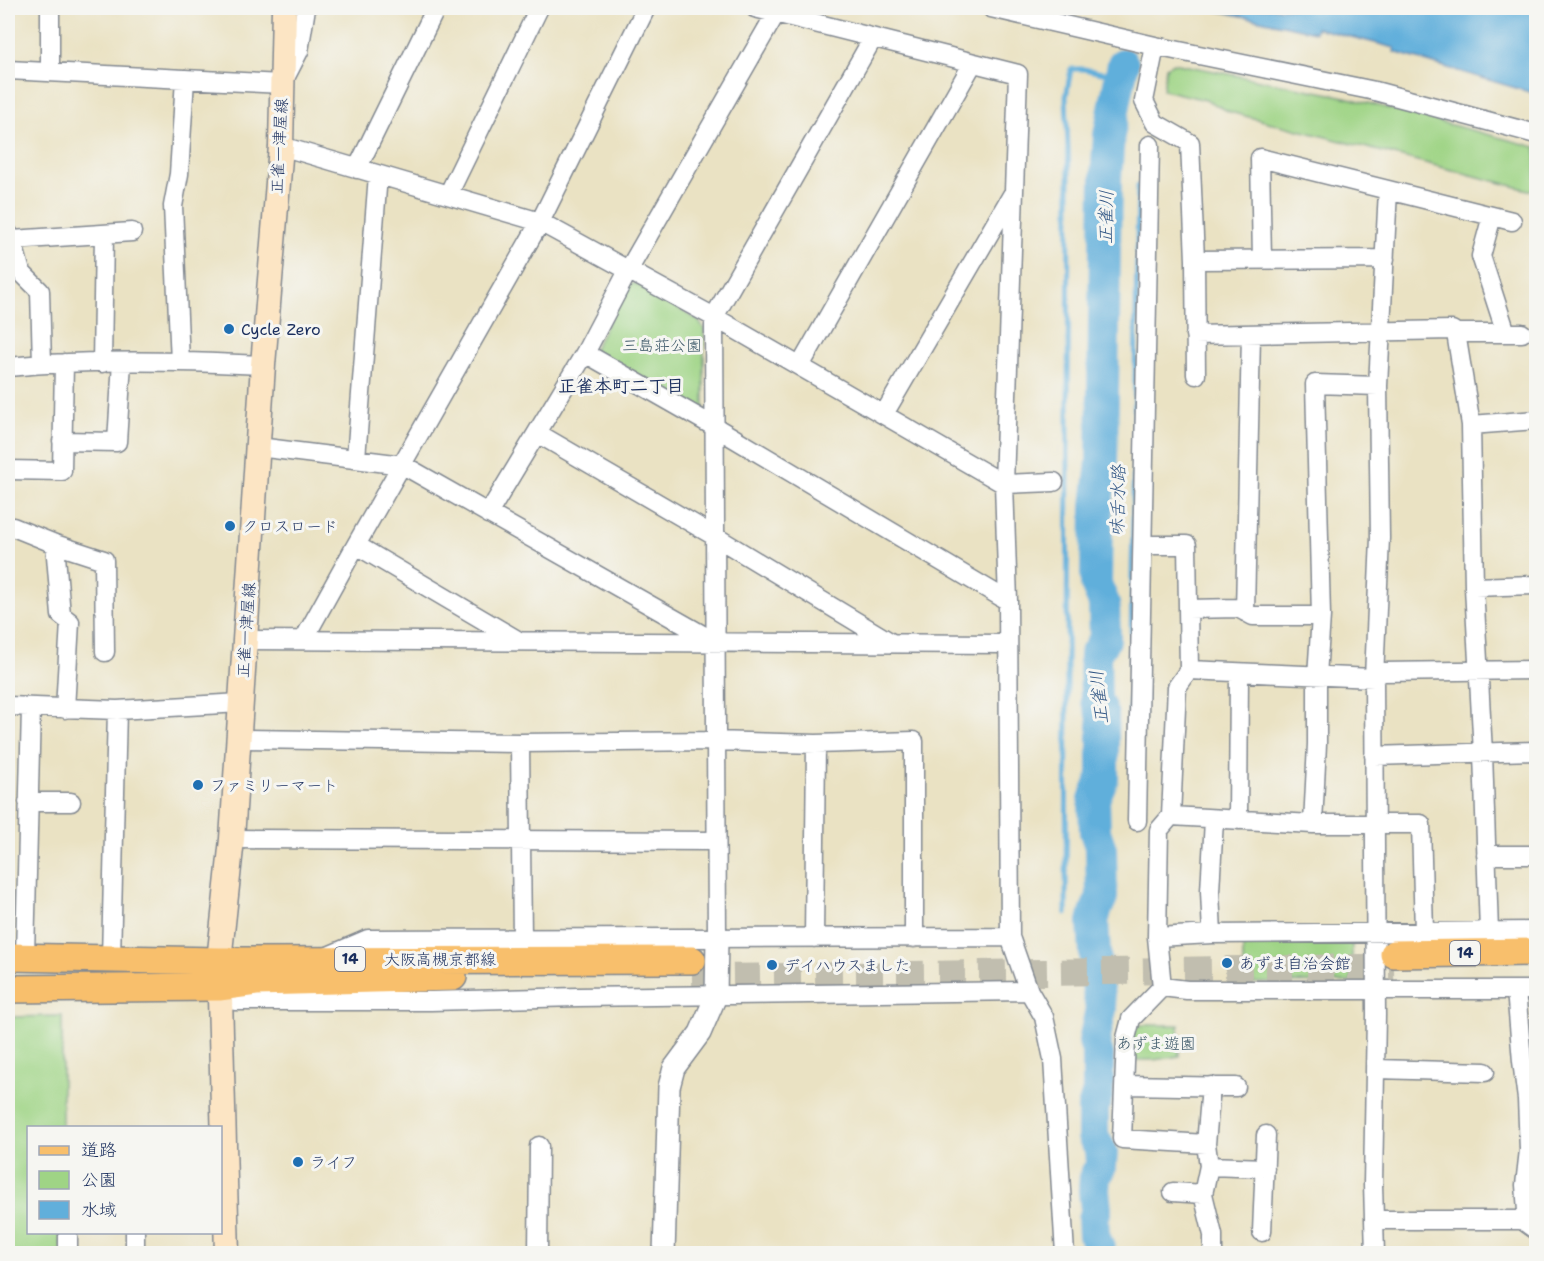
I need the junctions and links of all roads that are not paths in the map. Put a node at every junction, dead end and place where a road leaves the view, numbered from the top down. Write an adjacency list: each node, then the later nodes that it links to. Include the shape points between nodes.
1 (50, 8): 14 (street)
2 (285, 8): 16 (main road, 正雀一津屋線)
3 (306, 8): 16 (street, via 299,51)
4 (436, 8): 20 (street)
5 (539, 8): 24 (street)
6 (646, 8): 27 (street)
7 (755, 8): 9 (street)
8 (992, 8): 11 (street)
9 (776, 13): 10 (street); 34 (street)
10 (873, 38): 12 (street); 35 (street)
11 (1155, 46): 17 (street, via 1375,91); 32 (street, via 1144,102 1155,123 1191,143)
12 (973, 63): 23 (street, via 1018,74); 47 (street)
13 (8, 70): 14 (street)
14 (50, 71): 15 (street)
15 (185, 79): 16 (street); 42 (street, via 173,206)
16 (282, 84): 19 (main road, 正雀一津屋線)
17 (1536, 135)
18 (1150, 145): 68 (street)
19 (281, 146): 20 (street); 46 (main road, 正雀一津屋線)
20 (357, 169): 21 (street)
21 (378, 175): 24 (street); 58 (street)
22 (1388, 190): 25 (street); 31 (street); 33 (street, via 1260,158)
23 (1013, 194): 51 (street); 62 (street)
24 (448, 195): 27 (street)
25 (1492, 216): 26 (street); 37 (street, via 1475,251 1481,256 1514,333)
26 (1512, 221)
27 (540, 222): 34 (street); 59 (street)
28 (132, 232): 29 (street)
29 (104, 234): 30 (street); 44 (street)
30 (10, 237): 45 (street, via 21,272 40,291)
31 (1385, 259): 33 (street); 36 (street)
32 (1195, 260): 33 (street); 38 (street)
33 (1262, 260)
34 (629, 269): 35 (street); 40 (street)
35 (714, 317): 47 (street); 54 (street)
36 (1381, 332): 37 (street); 39 (street); 50 (street)
37 (1456, 333): 53 (street)
38 (1195, 335): 39 (street); 49 (street)
39 (1251, 335): 73 (street)
40 (585, 353): 54 (street); 55 (street)
41 (122, 362): 42 (street); 44 (street); 56 (street, via 117,442)
42 (180, 362): 46 (street)
43 (64, 363): 44 (street); 45 (street); 56 (street)
44 (102, 363)
45 (42, 364): 48 (street)
46 (263, 365): 57 (main road, 正雀一津屋線)
47 (800, 366): 51 (street)
48 (8, 367)
49 (1196, 375)
50 (1378, 386): 74 (street, via 1315,384); 87 (street, via 1380,538)
51 (884, 414): 62 (street)
52 (1536, 420): 53 (street)
53 (1471, 425): 70 (street)
54 (715, 427): 65 (street); 71 (street)
55 (537, 433): 63 (street); 65 (street)
56 (62, 441): 60 (street, via 62,471)
57 (258, 447): 58 (street); 76 (main road, 正雀一津屋線)
58 (357, 458): 59 (street)
59 (403, 465): 63 (street); 67 (street)
60 (8, 471)
61 (1054, 482): 62 (street)
62 (1004, 483): 71 (street)
63 (488, 514): 78 (street)
64 (8, 528): 66 (street)
65 (716, 537): 78 (street); 79 (street)
66 (55, 544): 81 (street, via 104,560); 91 (street, via 61,615 70,622)
67 (356, 545): 75 (street); 77 (street)
68 (1143, 545): 72 (street, via 1187,545); 105 (street)
69 (1536, 585): 70 (street)
70 (1474, 586): 84 (street)
71 (1008, 601): 80 (street)
72 (1188, 609): 73 (street, via 1238,608); 82 (street)
73 (1245, 612): 74 (street, via 1253,616)
74 (1321, 616): 86 (street)
75 (304, 639): 76 (street); 77 (street)
76 (245, 640): 88 (main road, 正雀一津屋線)
77 (521, 642): 78 (street)
78 (716, 643): 79 (street); 94 (street)
79 (891, 643): 80 (street)
80 (1007, 644): 118 (street)
81 (105, 652)
82 (1189, 670): 85 (street); 102 (street, via 1177,687)
83 (1536, 670): 84 (street)
84 (1479, 672): 87 (street, via 1382,672); 98 (street)
85 (1239, 673): 86 (street); 104 (street)
86 (1317, 676): 87 (street); 107 (street)
87 (1374, 678): 99 (street)
88 (241, 703): 92 (street); 93 (main road, 正雀一津屋線)
89 (8, 706): 90 (street)
90 (32, 708): 91 (street); 100 (street)
91 (65, 709): 92 (street)
92 (117, 710): 126 (street)
93 (239, 739): 95 (street); 108 (main road, 正雀一津屋線)
94 (716, 741): 95 (street); 96 (street); 110 (street)
95 (520, 743): 109 (street)
96 (816, 744): 121 (street); 122 (street, via 914,741)
97 (1536, 751): 98 (street)
98 (1483, 753): 99 (street); 111 (street)
99 (1374, 756): 106 (street)
100 (28, 802): 101 (street); 125 (street)
101 (70, 802)
102 (1171, 816): 103 (street); 119 (street, via 1159,830)
103 (1214, 820): 104 (street); 117 (street)
104 (1238, 820): 107 (street)
105 (1137, 821)
106 (1376, 823): 107 (street); 114 (street, via 1421,824); 116 (street)
107 (1313, 824)
108 (232, 840): 109 (street); 128 (main road, 正雀一津屋線)
109 (522, 841): 110 (street); 123 (street)
110 (716, 841): 120 (street)
111 (1486, 855): 112 (street); 115 (street)
112 (1536, 855)
113 (1536, 931): 115 (street)
114 (1424, 932): 115 (street); 116 (street)
115 (1488, 932)
116 (1375, 933): 117 (street); 133 (street)
117 (1212, 934): 119 (street)
118 (1010, 937): 122 (street); 136 (street)
119 (1157, 937): 131 (street)
120 (717, 938): 121 (street); 123 (street); 137 (street)
121 (814, 938): 122 (street)
122 (914, 938)
123 (522, 940): 127 (street, via 368,939)
124 (1536, 952): 129 (main road, 14, via 1394,961)
125 (16, 957): 126 (main road, 大阪高槻京都線 / 14)
126 (111, 958): 128 (main road, 大阪高槻京都線 / 14)
127 (322, 959): 128 (main road, 大阪高槻京都線 / 14); 130 (main road, 大阪高槻京都線 / 14, via 692,969 256,982)
128 (219, 961): 130 (main road, 正雀一津屋線)
129 (1536, 966)
130 (219, 987): 132 (main road, 大阪高槻京都線 / 14); 137 (street, via 235,1001); 158 (main road, 正雀一津屋線)
131 (1162, 987): 133 (street); 140 (street, via 1131,1019 1126,1038)
132 (8, 989)
133 (1376, 989): 134 (street); 138 (street)
134 (1516, 990): 135 (street); 143 (street)
135 (1536, 990)
136 (1029, 991): 137 (street); 161 (street, via 1044,1017 1053,1059)
137 (716, 996): 160 (street, via 700,1032 674,1068 669,1087)
138 (1376, 1069): 139 (street, via 1465,1079); 151 (street)
139 (1485, 1072)
140 (1125, 1085): 141 (street); 145 (street, via 1122,1140)
141 (1211, 1086): 142 (street); 145 (street)
142 (1236, 1087)
143 (1532, 1122): 152 (street, via 1525,1185)
144 (1266, 1135): 148 (street)
145 (1206, 1144): 147 (street)
146 (539, 1146): 159 (street)
147 (1209, 1166): 148 (street); 150 (street)
148 (1265, 1168): 153 (street, via 1272,1205)
149 (1173, 1192): 150 (street)
150 (1203, 1194): 162 (street, via 1213,1235)
151 (1374, 1220): 152 (street); 163 (street)
152 (1529, 1225)
153 (1262, 1232)
154 (68, 1234): 156 (street)
155 (135, 1234): 157 (street)
156 (68, 1254)
157 (135, 1254)
158 (227, 1254)
159 (538, 1254)
160 (664, 1254)
161 (1065, 1254)
162 (1212, 1254)
163 (1375, 1254)

